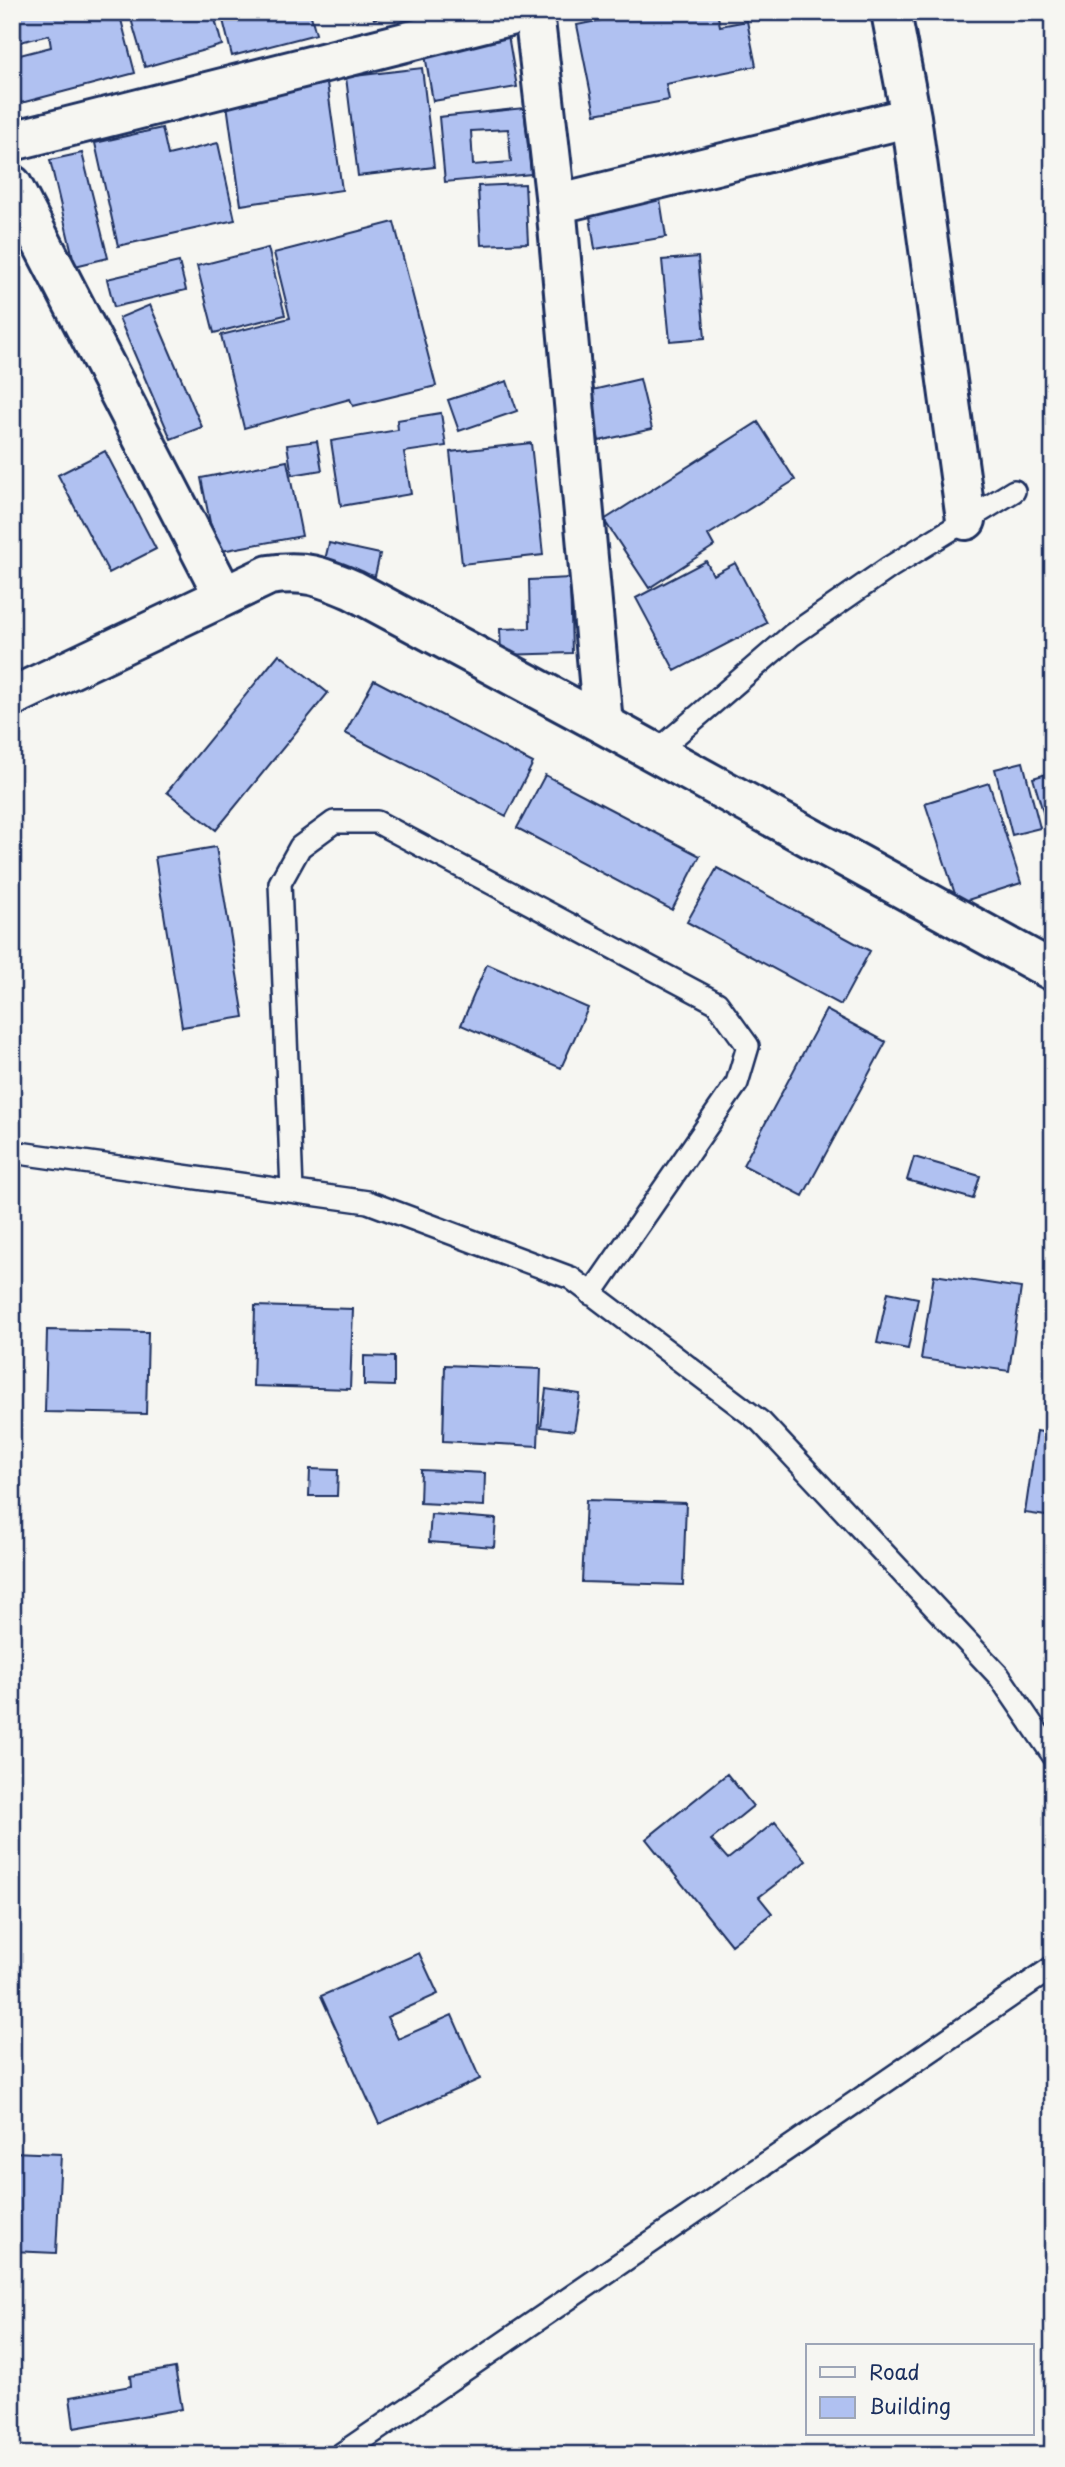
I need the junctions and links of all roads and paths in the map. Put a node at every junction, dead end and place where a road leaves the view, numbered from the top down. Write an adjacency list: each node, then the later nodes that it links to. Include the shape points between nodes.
1 (525, 12): 5 (street)
2 (534, 12): 7 (street)
3 (891, 12): 4 (street)
4 (911, 117): 7 (street); 9 (street)
5 (12, 141)
6 (12, 185): 10 (street)
7 (556, 204): 12 (street)
8 (1014, 491): 9 (lane)
9 (966, 520): 13 (lane, via 792,635)
10 (224, 596): 11 (street); 12 (street, via 269,575 294,571 318,576 353,590)
11 (12, 697)
12 (603, 724): 13 (street)
13 (655, 753): 14 (street)
14 (1053, 971)
15 (12, 1152): 16 (lane)
16 (292, 1191): 17 (lane, via 368,1202 571,1278); 17 (lane, via 280,883 300,847 334,822 377,822 716,1003 748,1046 737,1083)
17 (592, 1294): 18 (lane, via 761,1422 999,1676)
18 (1053, 1755)
19 (1053, 1967): 20 (lane)
20 (340, 2455)

